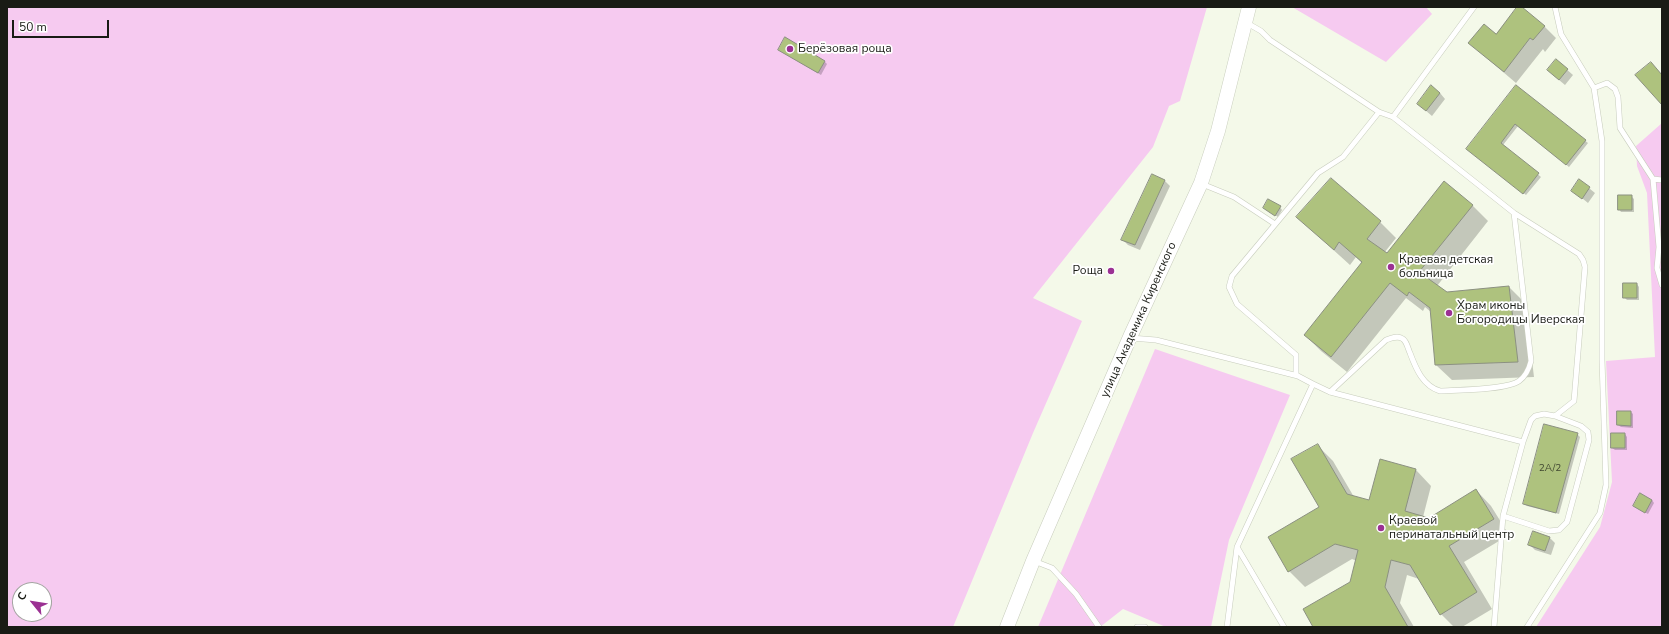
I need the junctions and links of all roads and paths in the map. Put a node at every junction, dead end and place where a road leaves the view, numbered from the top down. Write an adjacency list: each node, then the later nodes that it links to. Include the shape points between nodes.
1 (1250, 7): 4 (main road, улица Академика Киренского)
2 (1474, 7): 7 (lane)
3 (1555, 7): 5 (lane, via 1561,34)
4 (1246, 23): 6 (lane); 10 (main road, улица Академика Киренского, via 1212,153)
5 (1594, 88): 8 (lane, via 1607,82 1615,89 1620,128); 30 (lane, via 1602,141 1602,360 1606,485 1600,513)
6 (1378, 112): 7 (lane); 12 (lane, via 1342,157 1318,173)
7 (1393, 117): 11 (lane)
8 (1653, 179): 9 (lane); 13 (lane, via 1659,247 1657,268)
9 (1662, 180)
10 (1201, 183): 12 (lane, via 1234,198); 14 (main road, улица Академика Киренского)
11 (1514, 213): 17 (lane, via 1531,361 1525,375 1512,385 1440,391 1425,383 1406,341 1393,337 1386,340); 18 (lane, via 1579,254 1585,267 1574,401)
12 (1275, 224): 15 (lane, via 1232,276 1229,287 1237,304 1296,355)
13 (1662, 285)
14 (1130, 337): 15 (lane, via 1156,340); 22 (main road, улица Академика Киренского)
15 (1296, 375): 16 (lane)
16 (1313, 384): 17 (lane); 21 (lane)
17 (1330, 392): 19 (lane)
18 (1555, 416): 19 (lane, via 1535,416); 20 (lane, via 1581,426 1588,432 1589,440 1567,522 1559,530 1549,531)
19 (1523, 442): 20 (lane)
20 (1503, 516): 29 (lane)
21 (1237, 547): 27 (lane); 28 (lane)
22 (1034, 560): 23 (main road, улица Академика Киренского); 24 (lane, via 1052,568 1076,594)
23 (1007, 627)
24 (1100, 627)
25 (1137, 627): 26 (lane)
26 (1145, 627)
27 (1227, 627)
28 (1284, 627)
29 (1494, 627)
30 (1527, 627)

